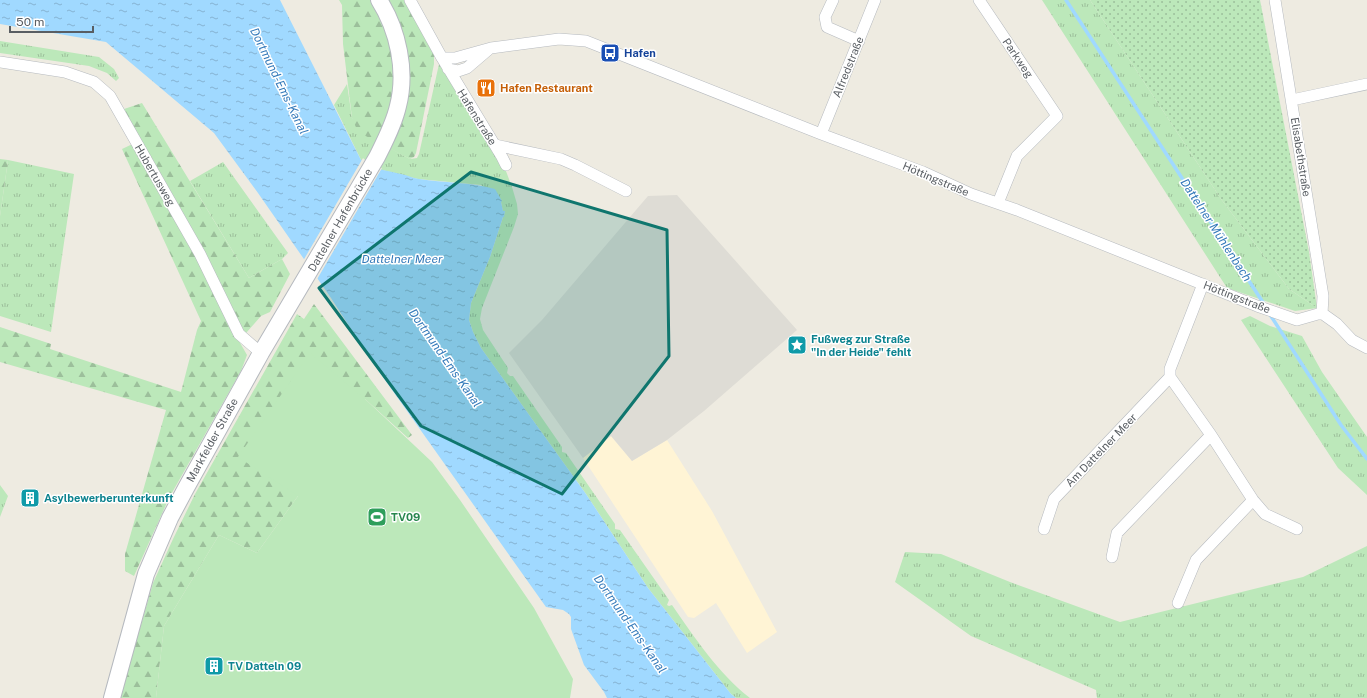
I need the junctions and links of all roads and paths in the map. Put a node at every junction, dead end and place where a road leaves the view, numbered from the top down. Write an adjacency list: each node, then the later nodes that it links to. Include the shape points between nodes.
1 (379, 0): 19 (street, Dattelner Hafenbrücke, via 393,29 399,54 401,81 398,106 389,134)
2 (410, 0): 9 (street)
3 (833, 0): 7 (street, via 825,17 827,27)
4 (874, 0): 7 (street, Alfredstraße)
5 (980, 0): 18 (street, Parkweg, via 1057,116 1017,156)
6 (1275, 0): 13 (street, Elisabethstraße)
7 (859, 41): 14 (street, Alfredstraße)
8 (491, 48): 9 (street, Höttingstraße, via 455,58); 11 (street, via 467,68 458,71); 14 (street, Höttingstraße, via 559,39 586,41)
9 (442, 58): 11 (street)
10 (0, 62): 23 (street, Hubertusweg, via 64,72 94,82 110,96 200,254 239,334)
11 (448, 69): 15 (street, Hafenstraße)
12 (1367, 84): 13 (street)
13 (1292, 100): 21 (street, Elisabethstraße, via 1323,296)
14 (821, 134): 18 (street, Höttingstraße)
15 (495, 145): 16 (street, Hafenstraße); 17 (street, via 561,159)
16 (506, 165)
17 (626, 192)
18 (998, 203): 20 (street, Höttingstraße)
19 (303, 283): 23 (street, Markfelder Straße)
20 (1203, 284): 21 (street, Höttingstraße, via 1297,320); 24 (street, via 1170,369)
21 (1322, 314): 22 (street, via 1329,317 1352,340)
22 (1367, 348)
23 (261, 353): 31 (street, Markfelder Straße, via 186,488 161,539 145,580)
24 (1170, 377): 25 (street); 27 (street, Am Dattelner Meer, via 1054,499)
25 (1210, 435): 26 (street); 29 (street, via 1117,533)
26 (1253, 500): 28 (street, via 1265,514); 30 (street, via 1196,560)
27 (1044, 529)
28 (1297, 529)
29 (1112, 557)
30 (1178, 603)
31 (112, 698)

